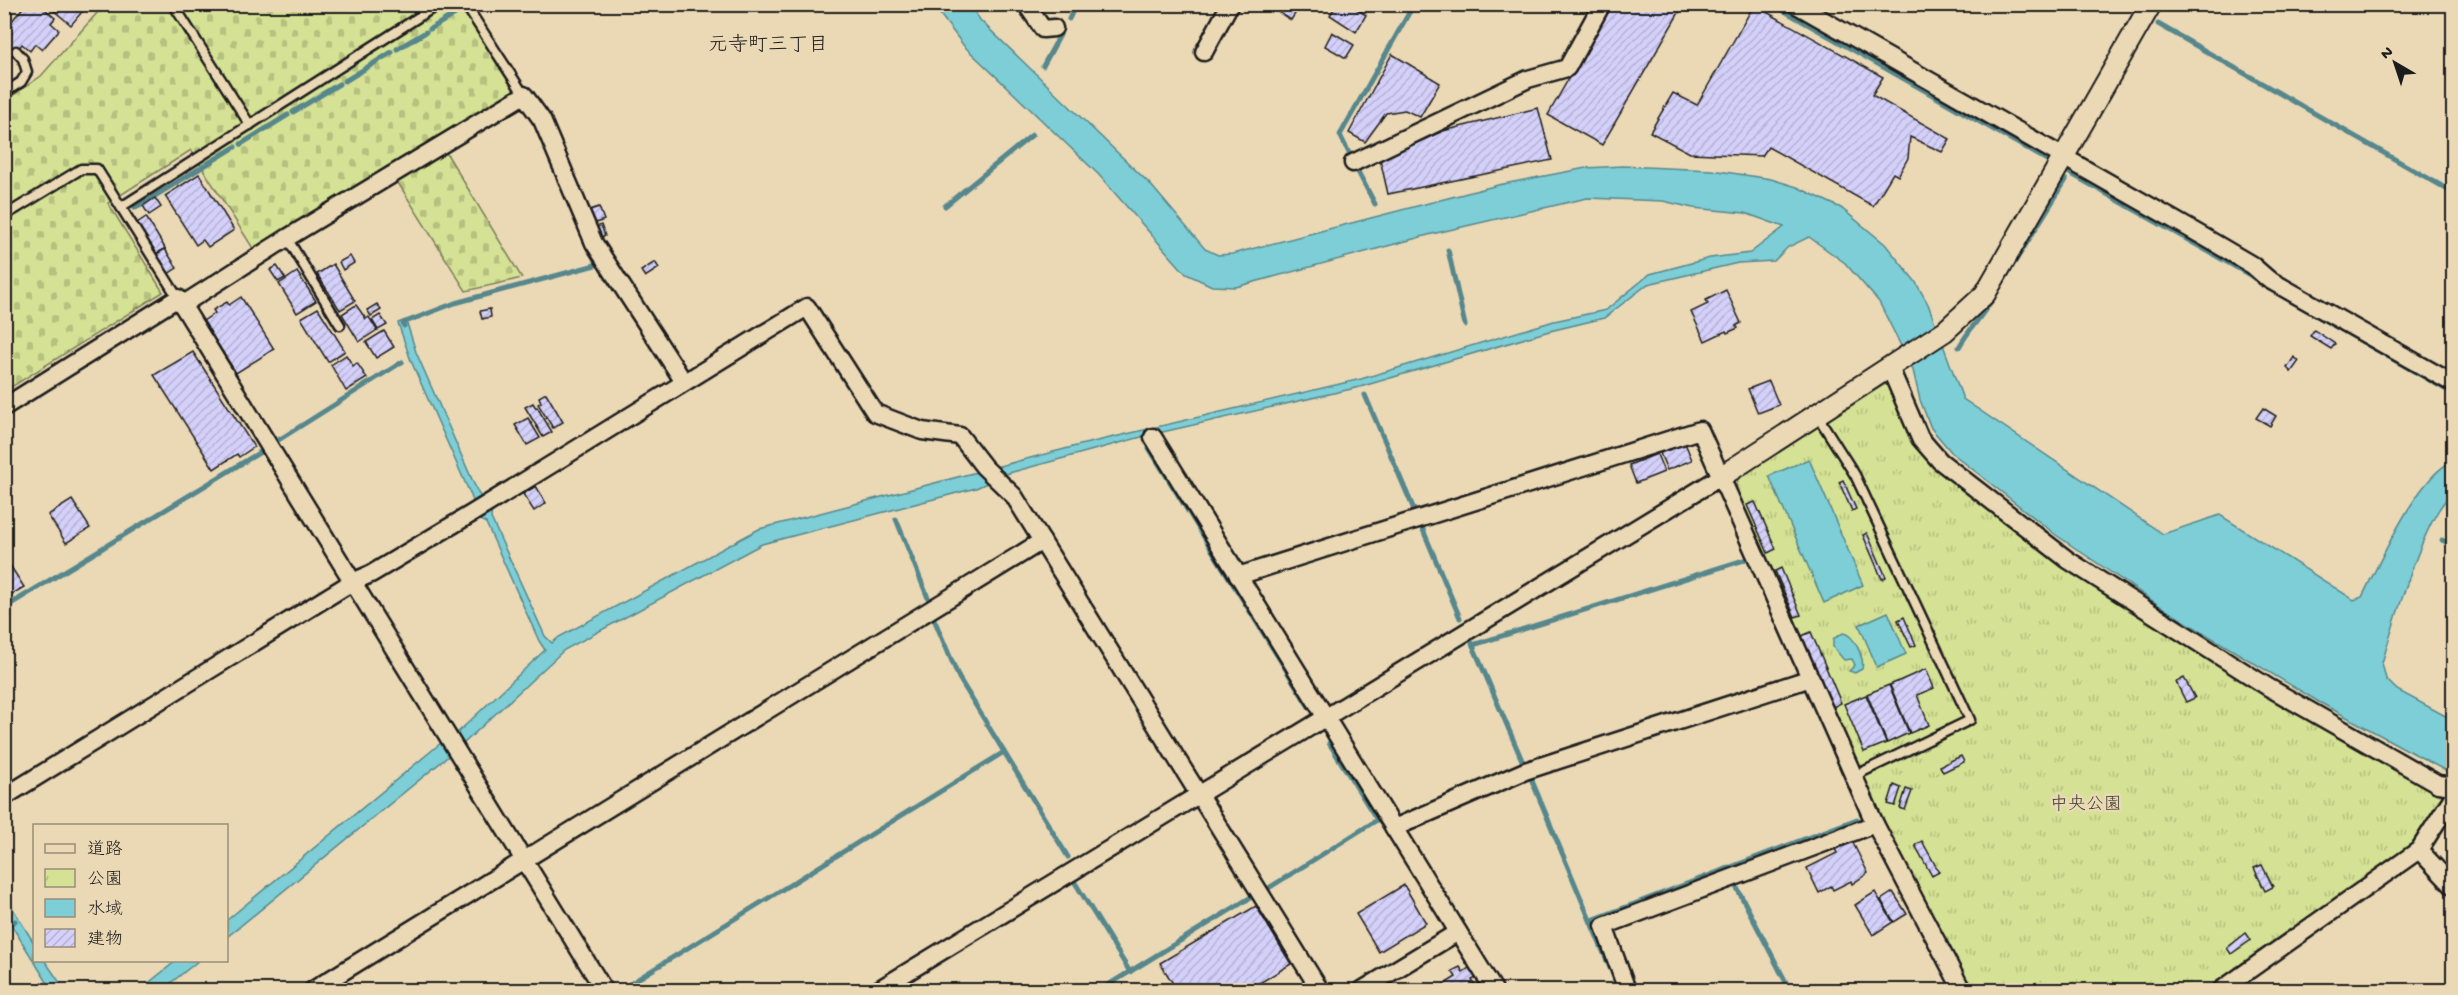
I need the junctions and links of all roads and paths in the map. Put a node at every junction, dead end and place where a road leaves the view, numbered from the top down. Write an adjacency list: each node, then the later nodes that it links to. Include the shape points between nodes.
1 (174, 4): 14 (lane)
2 (439, 4): 14 (lane)
3 (462, 4): 13 (lane)
4 (1026, 4): 9 (street, via 1043,29)
5 (1230, 4): 11 (street)
6 (1602, 4): 15 (street, via 1567,68 1528,80)
7 (1795, 4): 16 (street)
8 (2151, 4): 16 (street)
9 (1054, 27)
10 (16, 51): 12 (lane, via 27,72 21,82)
11 (1204, 52)
12 (4, 93)
13 (524, 95): 19 (street); 23 (street, via 542,120 594,243)
14 (250, 125): 17 (lane)
15 (1353, 163)
16 (2059, 164): 22 (street, via 1985,294 1945,331); 24 (street, via 2225,249 2268,279)
17 (121, 207): 18 (lane, via 97,169 81,169); 20 (lane)
18 (4, 216)
19 (287, 238): 20 (street); 21 (lane)
20 (180, 302): 25 (street); 31 (street)
21 (340, 325)
22 (1897, 364): 26 (street); 35 (street, via 1920,438 1940,461 2068,560 2268,687 2438,784)
23 (684, 382): 29 (street, via 807,307 875,413 922,431 960,436 999,484 1014,496); 31 (street, via 471,514)
24 (2454, 384)
25 (4, 407)
26 (1817, 414): 28 (street); 34 (lane, via 1856,476 1970,720)
27 (1153, 437): 30 (street)
28 (1722, 476): 30 (street, via 1700,430); 32 (street); 33 (street)
29 (1042, 541): 36 (street); 42 (street)
30 (1238, 576): 33 (street)
31 (352, 582): 38 (street); 42 (street)
32 (1811, 678): 34 (street); 40 (street, via 1525,771)
33 (1324, 718): 36 (street); 40 (street)
34 (1854, 776): 39 (street)
35 (2454, 786)
36 (1197, 794): 47 (street); 48 (street)
37 (2454, 795): 41 (street)
38 (4, 797)
39 (1875, 824): 51 (street, via 1604,926); 52 (street)
40 (1394, 828): 44 (street)
41 (2419, 850): 43 (street); 53 (street)
42 (523, 860): 45 (street); 46 (street)
43 (2454, 887)
44 (1458, 932): 49 (street); 50 (street)
45 (313, 990)
46 (604, 990)
47 (878, 990)
48 (1320, 990)
49 (1362, 990)
50 (1494, 990)
51 (1627, 990)
52 (1962, 990)
53 (2221, 990)

